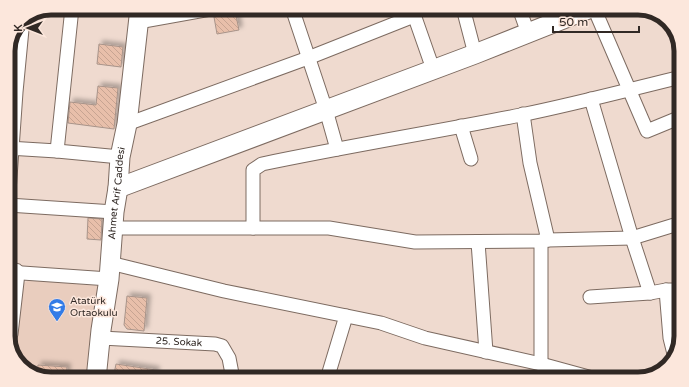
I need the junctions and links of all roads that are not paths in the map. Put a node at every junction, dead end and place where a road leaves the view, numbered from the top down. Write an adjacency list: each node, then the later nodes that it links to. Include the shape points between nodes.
1 (71, 15): 26 (street)
2 (139, 15): 22 (street, Ahmet Arif Caddesi)
3 (294, 15): 13 (street)
4 (406, 15): 13 (street)
5 (414, 15): 14 (street)
6 (465, 15): 12 (street)
7 (522, 15): 11 (street)
8 (573, 15): 11 (street)
9 (597, 15): 17 (street)
10 (20, 33): 15 (street)
11 (528, 33): 12 (street)
12 (475, 54): 14 (street)
13 (308, 58): 19 (street); 22 (street)
14 (433, 69): 19 (street)
15 (15, 70)
16 (674, 79): 17 (street)
17 (629, 90): 18 (street); 21 (street, via 647,131)
18 (591, 99): 20 (street); 34 (street)
19 (326, 110): 25 (street); 29 (street)
20 (522, 114): 23 (street); 35 (street)
21 (674, 120)
22 (127, 124): 27 (street, Ahmet Arif Caddesi)
23 (461, 126): 25 (street); 28 (street)
24 (15, 148): 26 (street)
25 (337, 149): 33 (street, via 262,164 253,170)
26 (57, 151): 27 (street)
27 (120, 157): 29 (street, Ahmet Arif Caddesi)
28 (471, 159)
29 (118, 188): 31 (street, Ahmet Arif Caddesi)
30 (15, 207): 31 (street)
31 (113, 220): 33 (street); 37 (street, Ahmet Arif Caddesi)
32 (674, 225): 34 (street)
33 (253, 228): 36 (street, via 329,228 415,242)
34 (632, 238): 35 (street); 41 (street)
35 (545, 241): 36 (street); 47 (street)
36 (478, 242): 46 (street)
37 (110, 271): 38 (street); 43 (street); 44 (street, Ahmet Arif Caddesi)
38 (15, 273)
39 (666, 290): 40 (street); 41 (street); 45 (street)
40 (674, 290)
41 (650, 293): 42 (street)
42 (590, 297)
43 (346, 316): 46 (street); 50 (street)
44 (101, 338): 48 (street, Ahmet Arif Caddesi); 49 (street, 25. Sokak, via 215,344 222,346 229,358)
45 (672, 347)
46 (486, 352): 47 (street)
47 (541, 364): 51 (street)
48 (97, 372)
49 (232, 372)
50 (329, 372)
51 (570, 372)

